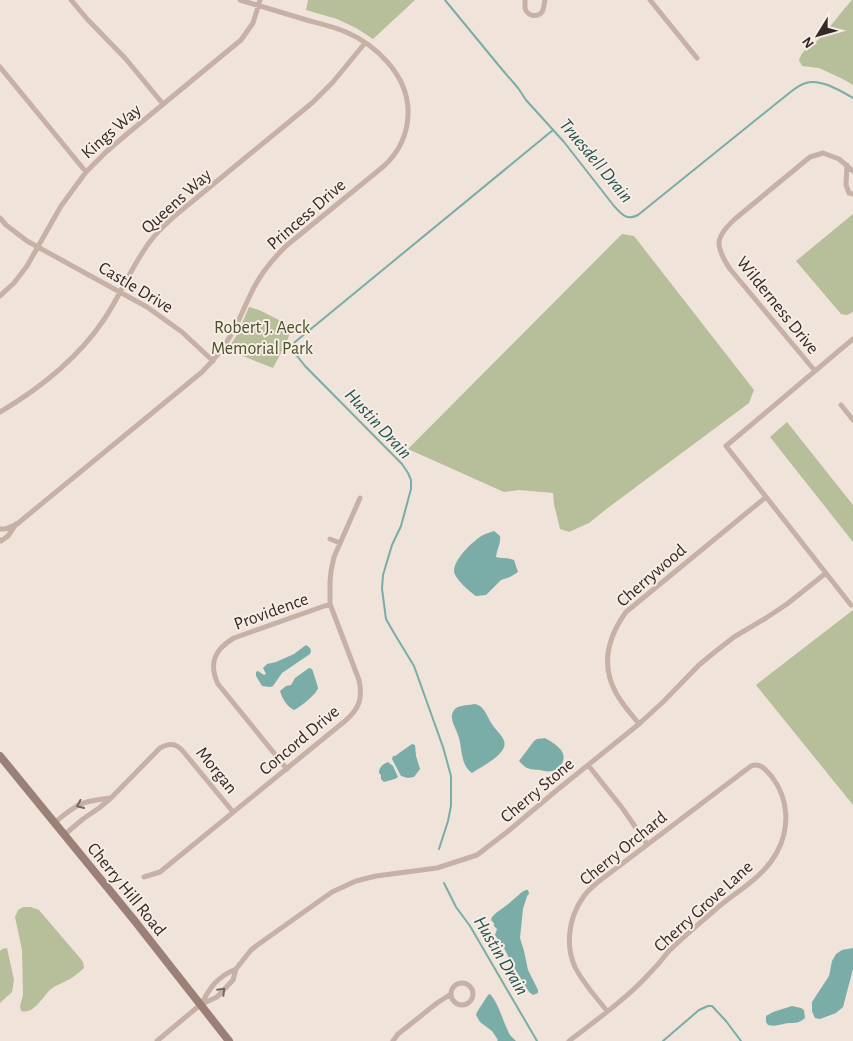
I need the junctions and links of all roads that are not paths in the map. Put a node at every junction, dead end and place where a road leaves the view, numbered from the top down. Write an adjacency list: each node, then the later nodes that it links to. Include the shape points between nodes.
1 (71, 0): 10 (street)
2 (240, 0): 6 (street, Princess Drive)
3 (525, 0): 4 (street, via 526,10 534,16 542,11)
4 (545, 0)
5 (650, 0): 8 (street)
6 (259, 3): 7 (street, Princess Drive, via 345,31); 10 (street, Kings Way, via 253,23 241,40)
7 (365, 43): 17 (street, Queens Way, via 312,103 160,230); 20 (street, Princess Drive, via 389,65 404,89 408,115 401,143 384,166 273,259 256,284 231,336)
8 (697, 58)
9 (0, 67): 13 (street)
10 (163, 104): 13 (street, Kings Way)
11 (846, 165): 12 (street, Wilderness Drive); 14 (street, via 846,185 849,193); 21 (street, Wilderness Drive, via 823,153 810,157 725,228 718,242 730,269)
12 (853, 171)
13 (86, 172): 16 (street, Kings Way, via 61,206)
14 (853, 194)
15 (0, 218): 16 (street, Castle Drive)
16 (38, 247): 17 (street, Castle Drive); 18 (street, Kings Way, via 21,275)
17 (120, 291): 20 (street, Castle Drive, via 170,322); 23 (street, Queens Way, via 103,321 75,354 42,383)
18 (0, 296)
19 (853, 339): 21 (street)
20 (213, 361): 27 (street, Princess Drive)
21 (815, 372): 25 (street, via 726,446)
22 (841, 405): 24 (street)
23 (0, 412)
24 (853, 420)
25 (766, 497): 32 (street); 35 (street, Cherrywood, via 626,612 614,630 608,659 610,678 616,693)
26 (360, 498): 31 (street, Concord Drive)
27 (17, 524): 28 (street, Princess Drive); 30 (street, Princess Drive, via 8,536)
28 (0, 529)
29 (330, 539): 31 (street)
30 (0, 540)
31 (340, 543): 33 (street, Concord Drive, via 331,571)
32 (826, 573): 34 (street); 35 (street, Cherry Stone, via 787,604 711,655)
33 (330, 604): 39 (street, Concord Drive, via 359,680 358,705 350,717); 39 (street, Providence, via 234,638 221,647 214,662 218,684)
34 (852, 605)
35 (639, 724): 37 (street, Cherry Stone)
36 (0, 756): 42 (main road, Cherry Hill Road)
37 (588, 765): 44 (street); 46 (street, Cherry Stone, via 477,855 437,868 368,878 341,888 256,946)
38 (759, 765): 44 (street, Cherry Orchard, via 751,766); 49 (street, Cherry Grove Lane, via 776,783 786,809 786,826 777,852 759,875 716,909)
39 (287, 769): 41 (street, Concord Drive)
40 (111, 798): 41 (street, Morgan, via 160,748 173,744 182,750); 42 (street, one-way to 42, via 84,802); 43 (street)
41 (233, 812): 45 (street, Concord Drive, via 160,872)
42 (54, 823): 43 (main road, Cherry Hill Road)
43 (64, 835): 48 (main road, Cherry Hill Road)
44 (647, 844): 49 (street, Cherry Orchard, via 589,890 571,924 570,947 574,965)
45 (144, 876)
46 (236, 969): 48 (street, Cherry Stone, via 209,988); 48 (street, Cherry Stone, one-way to 46, via 217,997 233,980)
47 (452, 994): 47 (street, via 455,1002 463,1005 471,1001 473,993 470,985 462,983 454,986); 52 (street, via 436,1003)
48 (200, 1005): 50 (street); 51 (main road, Cherry Hill Road)
49 (607, 1011): 53 (street, Cherry Grove Lane)
50 (157, 1041)
51 (229, 1041)
52 (392, 1041)
53 (570, 1041)

